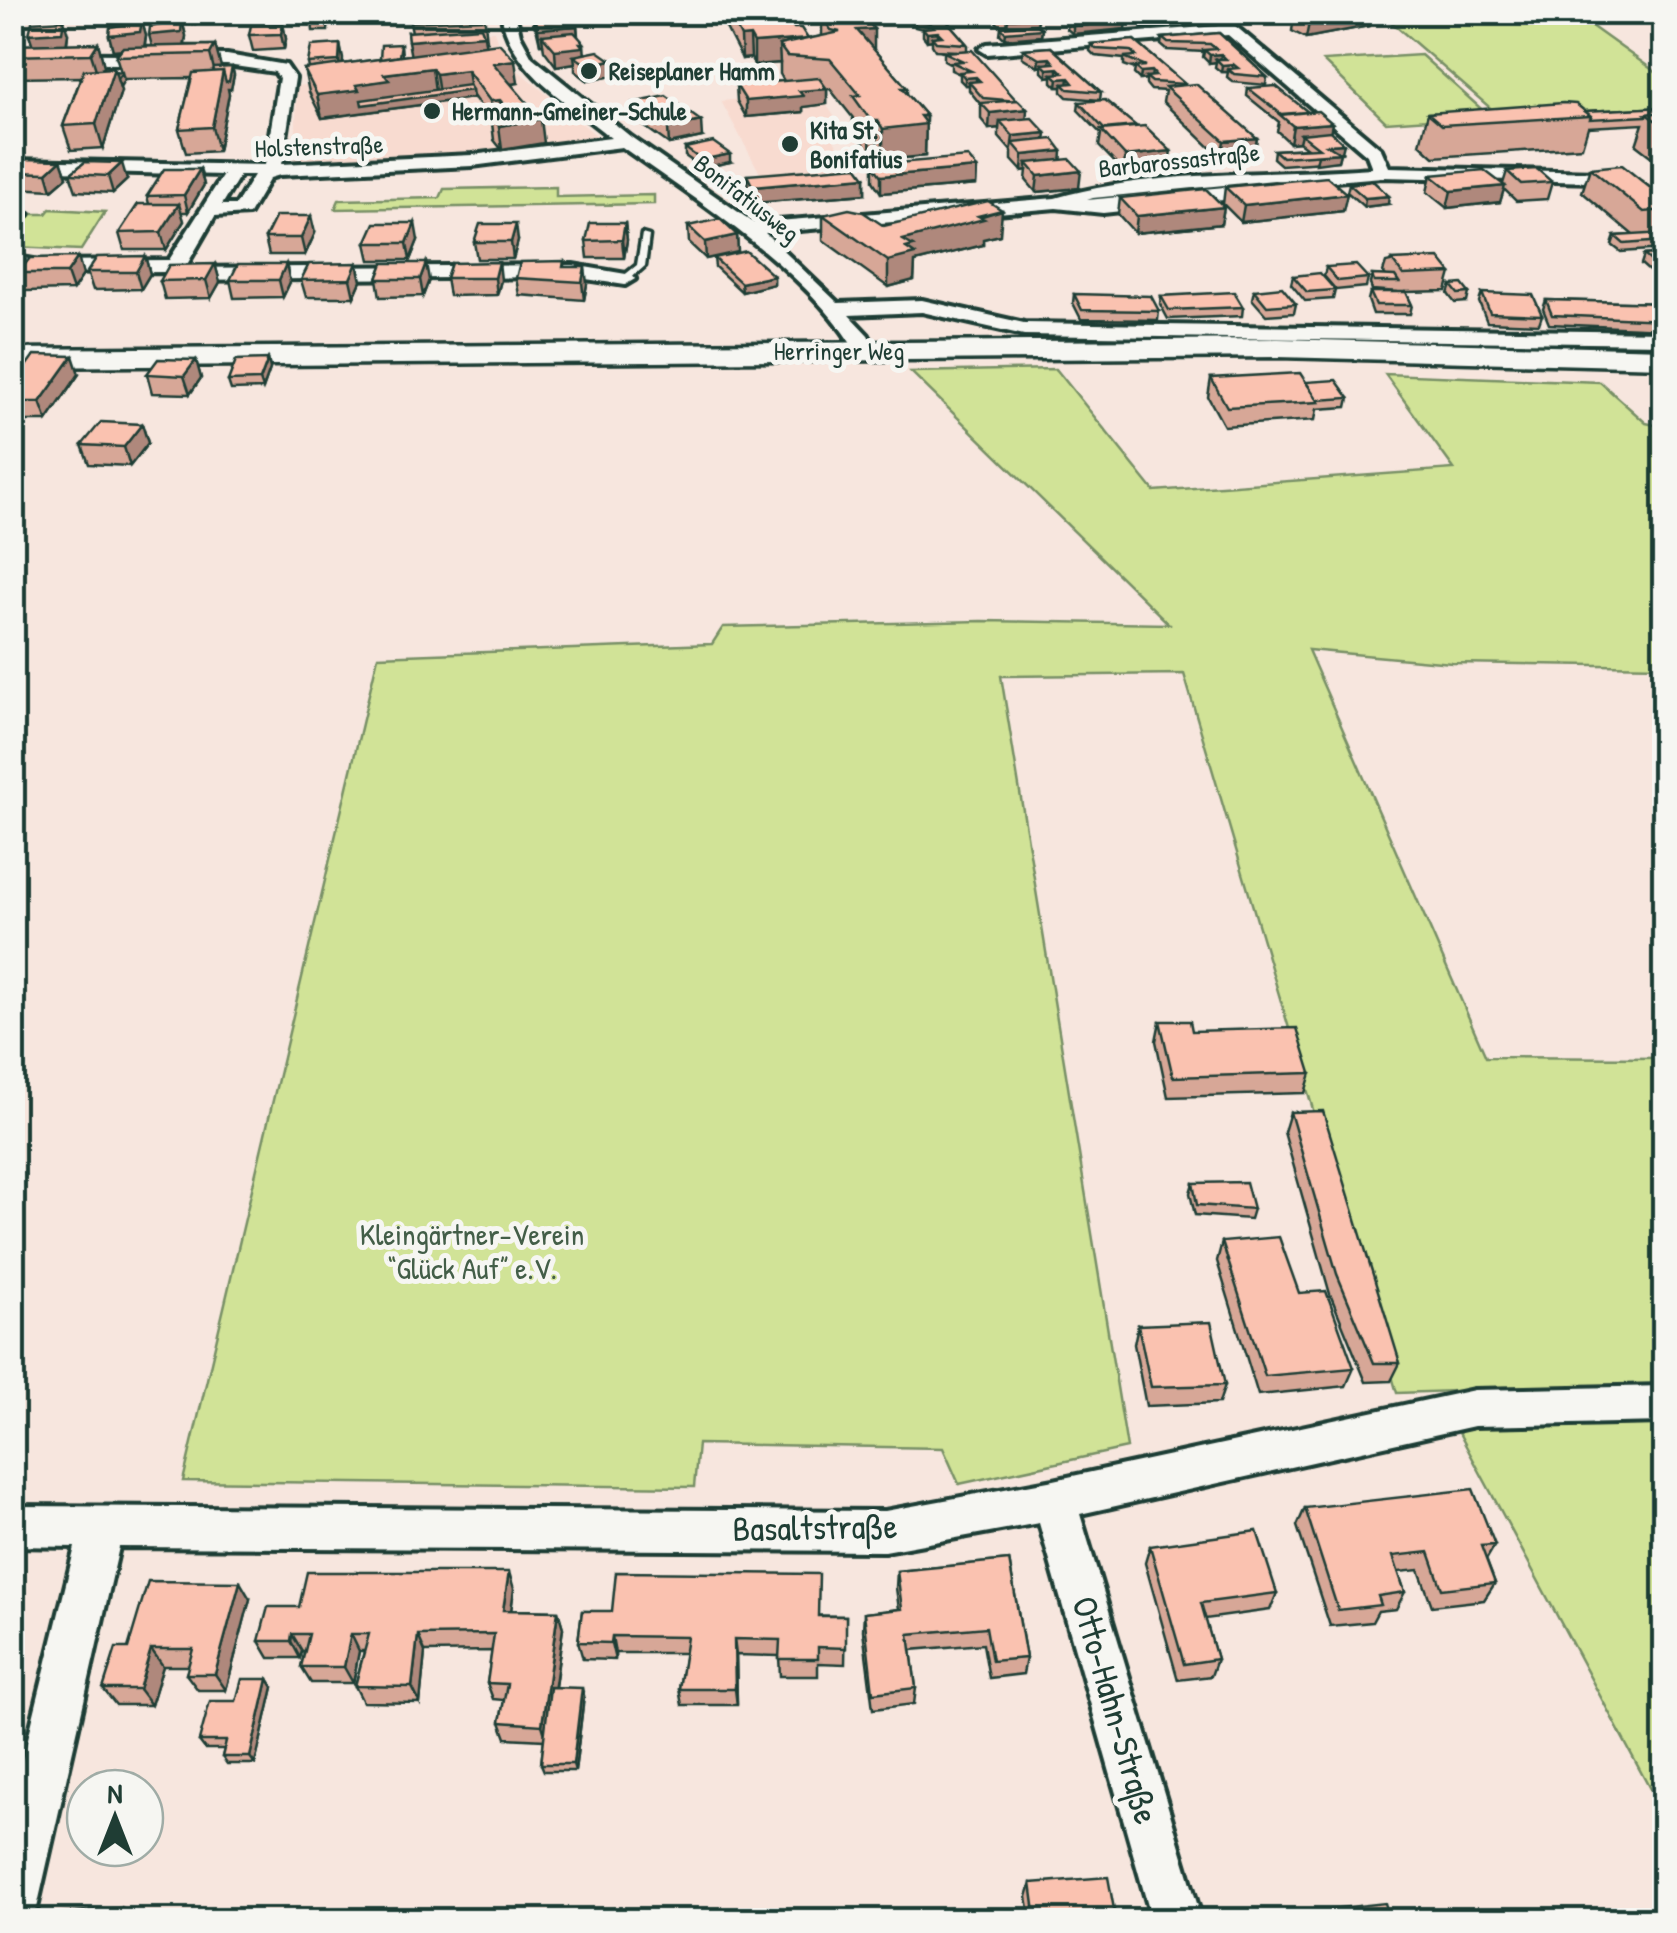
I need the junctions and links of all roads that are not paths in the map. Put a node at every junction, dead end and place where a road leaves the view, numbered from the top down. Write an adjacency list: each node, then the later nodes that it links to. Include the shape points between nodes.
1 (508, 12): 6 (street, Bonifatiusweg, via 526,60)
2 (1210, 12): 3 (street)
3 (1230, 30): 4 (street); 8 (street, via 1374,153)
4 (987, 49)
5 (12, 58): 10 (street, via 241,60 280,68 287,78)
6 (625, 141): 10 (street, Holstenstraße, via 432,166); 14 (street, Bonifatiusweg)
7 (12, 164): 9 (street, Holstenstraße)
8 (1382, 172): 11 (street, Barbarossastraße, via 1598,177 1634,187); 14 (street, Barbarossastraße, via 1254,177)
9 (233, 173): 10 (street, Holstenstraße); 12 (street)
10 (268, 173): 12 (street, via 242,210)
11 (1664, 210)
12 (209, 212): 18 (street)
13 (25, 214): 15 (lane)
14 (750, 229): 20 (street, Bonifatiusweg)
15 (12, 230)
16 (645, 236): 19 (lane, via 640,266)
17 (12, 262): 18 (street)
18 (175, 266): 19 (street, via 175,274 573,270)
19 (625, 279)
20 (832, 308): 21 (street, Herringer Weg, via 922,306 1024,330); 22 (street, Bonifatiusweg)
21 (1664, 338)
22 (865, 351): 23 (main road, Herringer Weg); 24 (main road, Herringer Weg, via 1316,348)
23 (12, 358)
24 (1664, 358)
25 (1664, 1404): 26 (street, Basaltstraße, via 1474,1408)
26 (1054, 1500): 28 (street, Basaltstraße, via 885,1531); 30 (street, Otto-Hahn-Straße)
27 (12, 1526): 28 (street, Basaltstraße)
28 (102, 1526): 29 (street)
29 (12, 1908)
30 (1177, 1920)

